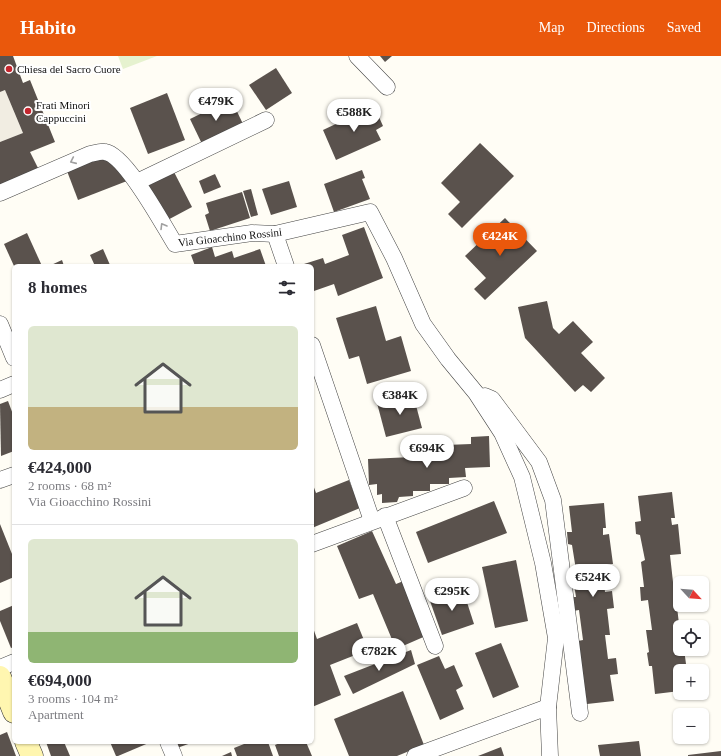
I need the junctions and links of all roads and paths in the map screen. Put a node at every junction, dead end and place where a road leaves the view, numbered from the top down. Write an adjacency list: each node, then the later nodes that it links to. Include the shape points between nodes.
1 (357, 56): 2 (street)
2 (387, 86)
3 (266, 120): 4 (street)
4 (137, 182): 5 (street, Via Gioacchino Rossini, one-way to 5, via 118,158 106,152 90,154); 6 (street, Via Gioacchino Rossini, one-way to 4, via 252,233 175,244)
5 (0, 193)
6 (275, 234): 7 (street); 13 (street, Via Gioacchino Rossini, via 370,212 394,258 423,324)
7 (285, 264)
8 (0, 324): 10 (street)
9 (314, 350): 17 (street)
10 (12, 353)
11 (12, 385): 12 (street)
12 (0, 390)
13 (476, 393): 24 (street, via 502,432 522,477 532,514 556,638); 25 (street, via 492,399 539,462 553,500)
14 (12, 476): 15 (street)
15 (0, 480)
16 (464, 488): 17 (street)
17 (379, 518): 18 (street); 19 (street)
18 (314, 543)
19 (436, 646)
20 (12, 663): 21 (street)
21 (0, 668)
22 (0, 677): 23 (main road)
23 (12, 707)
24 (548, 707): 30 (street); 31 (street)
25 (580, 713)
26 (27, 744): 28 (main road)
27 (169, 744): 29 (street)
28 (32, 756)
29 (174, 756)
30 (415, 756)
31 (550, 756)

